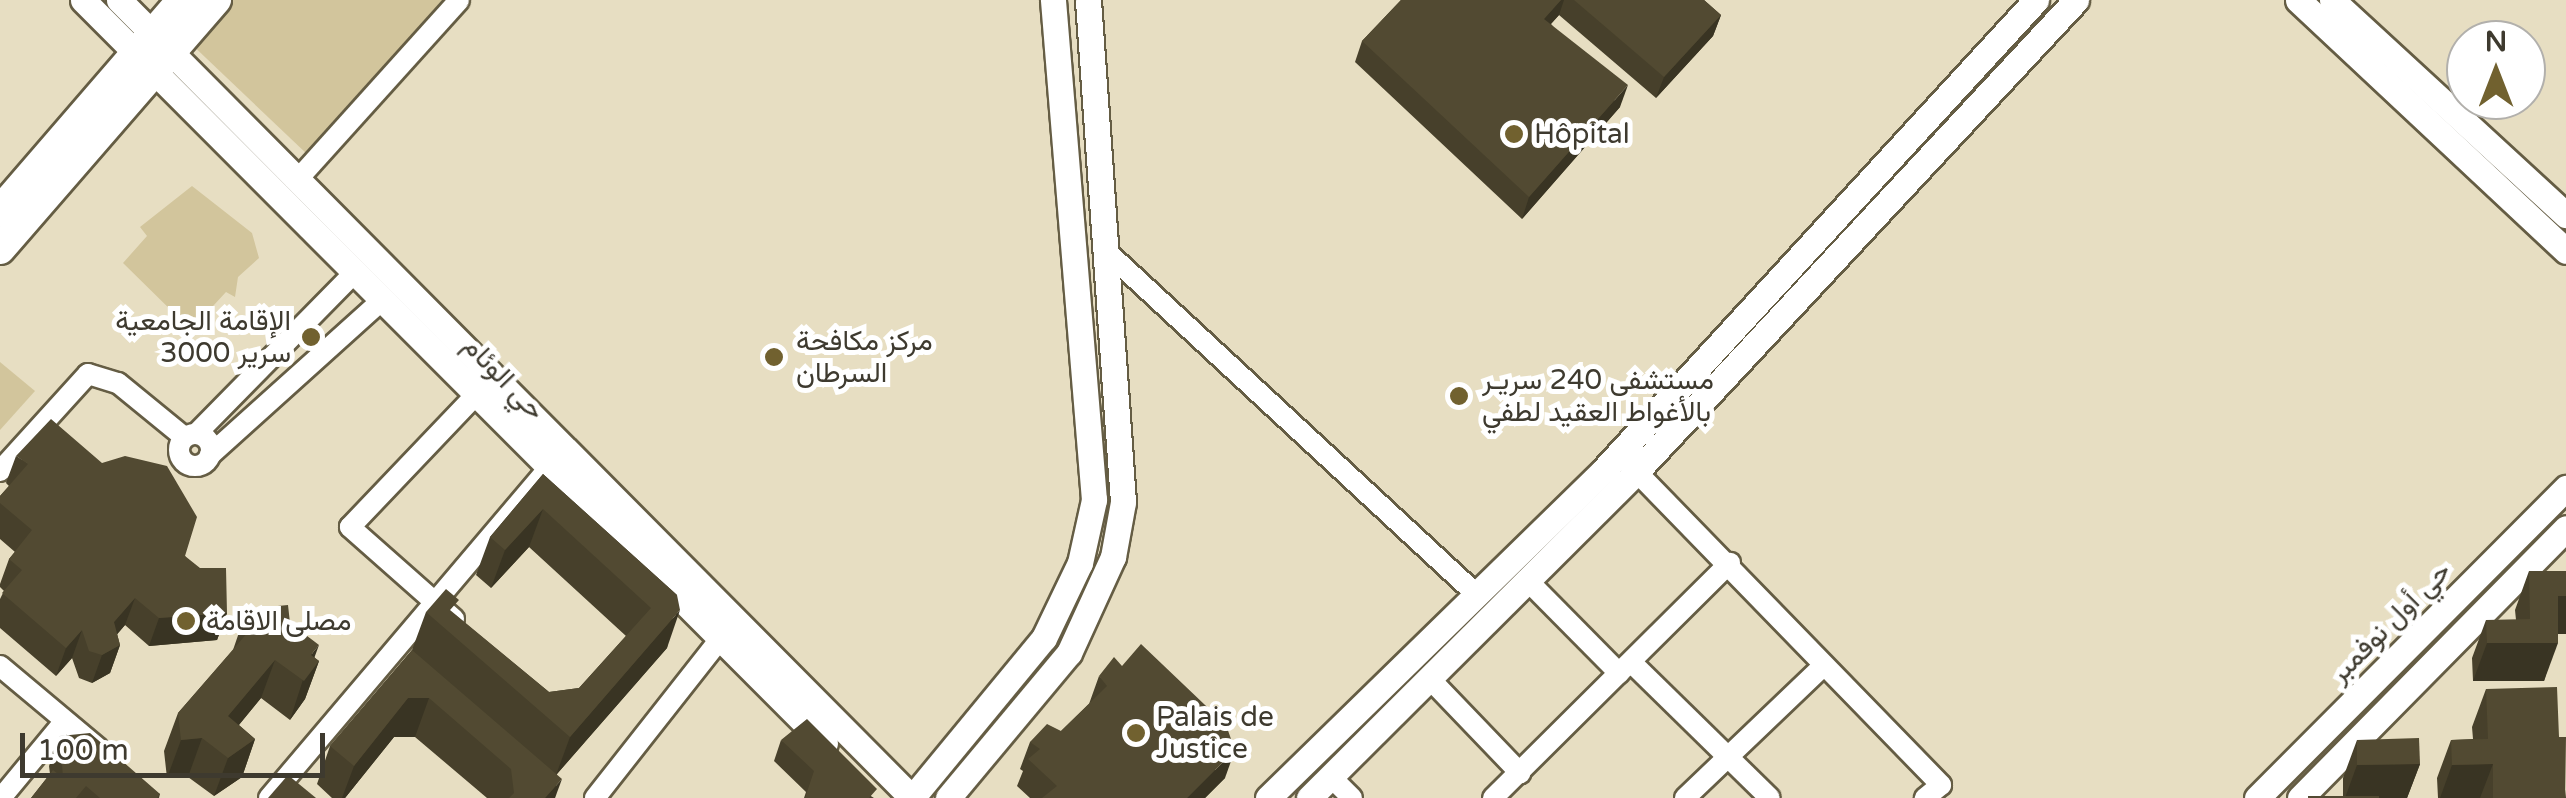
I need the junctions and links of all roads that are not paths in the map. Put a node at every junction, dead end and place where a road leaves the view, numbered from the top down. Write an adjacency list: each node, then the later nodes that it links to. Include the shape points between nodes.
1 (83, 0): 12 (street, حي الوئام)
2 (119, 0): 12 (street, حي الوئام)
3 (182, 0): 12 (main road)
4 (216, 0): 12 (main road)
5 (458, 0): 13 (street)
6 (1053, 0): 52 (street, via 1092,419 1088,533 1044,638)
7 (1088, 0): 17 (street)
8 (2036, 0): 25 (street)
9 (2076, 0): 25 (street)
10 (2298, 0): 18 (street)
11 (2332, 0): 15 (street)
12 (154, 52): 13 (street, حي الوئام); 14 (main road); 16 (main road); 19 (street, حي الوئام)
13 (300, 178): 21 (street, حي الوئام)
14 (0, 210)
15 (2566, 215)
16 (0, 248)
17 (1107, 252): 32 (street); 53 (street, via 1122,502 1113,557 1068,653)
18 (2566, 252)
19 (355, 272): 20 (street, حي الوئام); 22 (street)
20 (383, 299): 21 (street, حي الوئام); 24 (street)
21 (486, 385): 23 (street, حي الوئام); 26 (street, حي الوئام); 33 (street, via 350,527)
22 (191, 435): 24 (street); 24 (street, via 178,452 188,464); 27 (street, via 118,383 88,374)
23 (566, 446): 26 (street); 34 (street, حي الوئام)
24 (210, 455)
25 (1627, 462): 30 (street); 31 (street); 32 (street)
26 (549, 466): 33 (street); 34 (street, حي الوئام)
27 (0, 471)
28 (2566, 488): 59 (street, حي أول نوفمبر)
29 (2566, 528): 60 (street)
30 (1730, 563): 37 (street); 38 (street)
31 (1527, 580): 38 (street); 39 (street)
32 (1477, 595): 54 (street)
33 (432, 602): 35 (street); 44 (street, via 402,660)
34 (729, 628): 50 (street); 51 (street, حي الوئام); 52 (street, حي الوئام)
35 (472, 634)
36 (0, 666): 40 (street)
37 (1822, 666): 41 (street); 46 (street)
38 (1625, 668): 41 (street); 45 (street)
39 (1428, 678): 43 (street); 45 (street)
40 (63, 723): 42 (street); 47 (street)
41 (1728, 756): 57 (street); 58 (street)
42 (122, 766)
43 (1330, 776): 55 (street); 56 (street)
44 (289, 778): 48 (street); 49 (street)
45 (1509, 789)
46 (1940, 794)
47 (1, 798)
48 (270, 798)
49 (310, 798)
50 (594, 798)
51 (880, 798)
52 (912, 798)
53 (948, 798)
54 (1268, 798)
55 (1309, 798)
56 (1352, 798)
57 (1685, 798)
58 (1770, 798)
59 (2256, 798)
60 (2300, 798)

